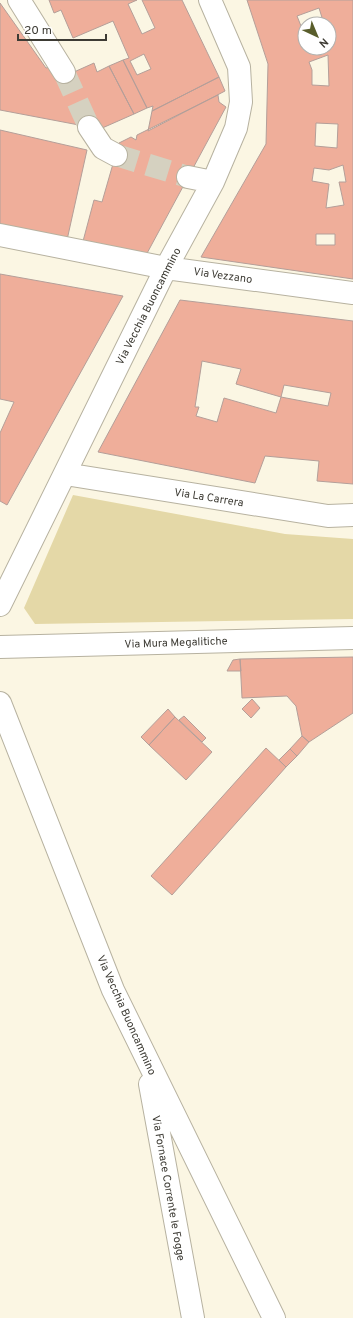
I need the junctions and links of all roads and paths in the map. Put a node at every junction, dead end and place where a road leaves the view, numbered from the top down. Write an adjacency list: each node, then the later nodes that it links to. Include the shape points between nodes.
1 (19, 0): 3 (street)
2 (210, 0): 7 (street, Via Vecchia Buoncammino, via 239,67 241,102 236,128)
3 (64, 72)
4 (89, 127): 5 (street, via 103,148)
5 (116, 155)
6 (188, 177): 7 (street)
7 (213, 182): 9 (street, Via Vecchia Buoncammino)
8 (0, 235): 9 (street, Via Vezzano)
9 (166, 268): 10 (street, Via Vezzano); 11 (street, Via Vecchia Buoncammino)
10 (353, 293)
11 (65, 474): 12 (street, Via La Carrera, via 328,516); 13 (street, Via Vecchia Buoncammino)
12 (353, 516)
13 (5, 578): 14 (street, Via Vecchia Buoncammino)
14 (0, 605)
15 (353, 638): 16 (street, Via Mura Megalitiche)
16 (0, 647)
17 (0, 703): 18 (street, Via Vecchia Buoncammino, via 113,990)
18 (145, 1057): 19 (street, Via Fornace Corrente le Fogge); 20 (street, Via Vecchia Buoncammino)
19 (193, 1318)
20 (274, 1318)

